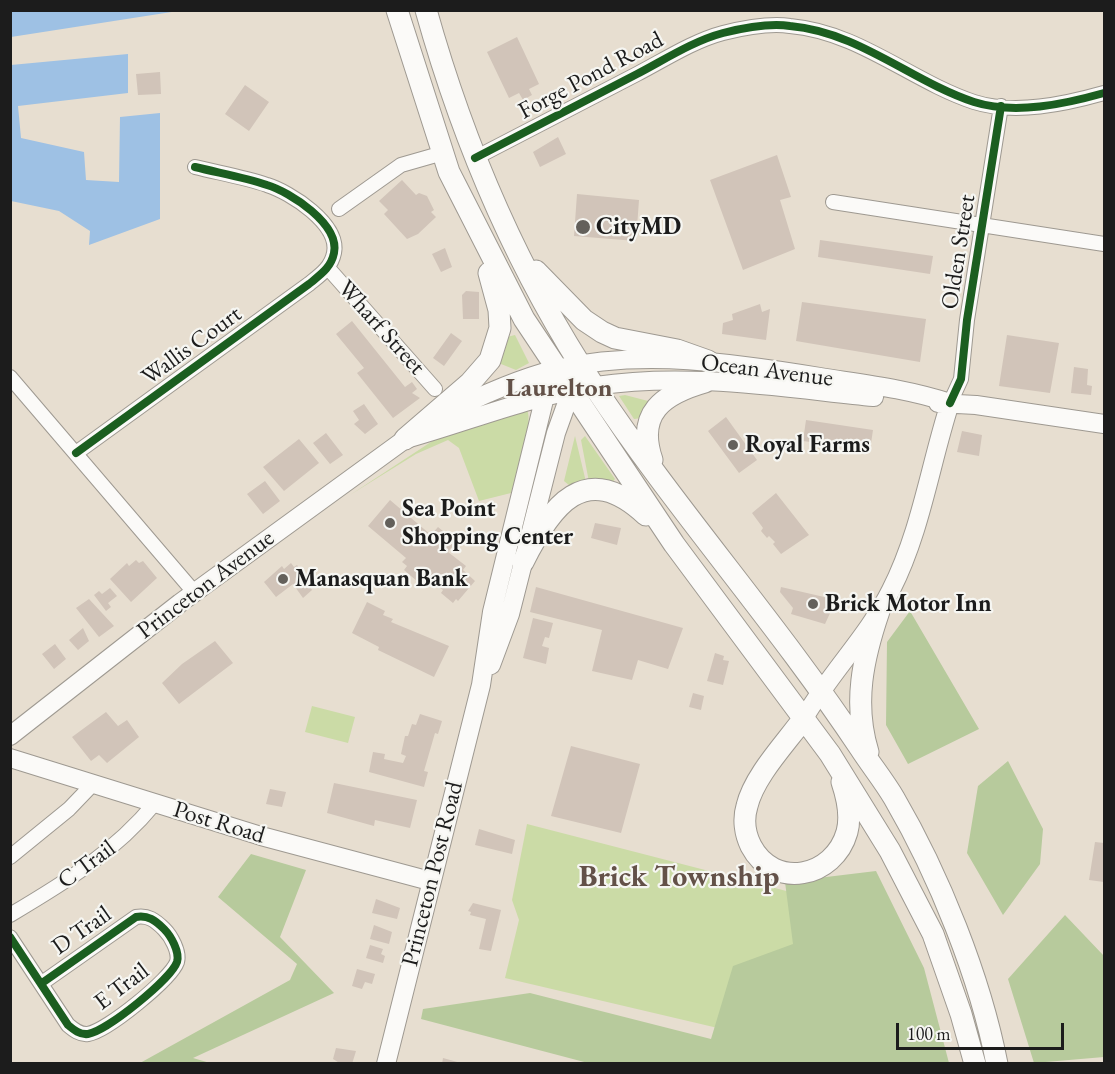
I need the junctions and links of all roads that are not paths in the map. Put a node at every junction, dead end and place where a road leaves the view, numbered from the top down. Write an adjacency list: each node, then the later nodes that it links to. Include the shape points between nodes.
1 (397, 10): 5 (highway)
2 (426, 10): 6 (highway)
3 (1104, 93): 4 (street, Forge Pond Road, via 1070,102)
4 (1001, 106): 6 (street, Forge Pond Road, via 952,93 845,39 789,25 763,27 722,33 681,51); 10 (street, Olden Street)
5 (442, 153): 9 (street, via 401,165); 11 (highway)
6 (475, 158): 13 (highway)
7 (195, 167): 14 (street, via 268,185 311,210 333,240 334,255)
8 (833, 202): 10 (street)
9 (339, 209)
10 (982, 226): 12 (street); 23 (street, Olden Street, via 961,379)
11 (480, 237): 16 (highway); 25 (highway, via 499,310 497,346 482,372)
12 (1104, 244)
13 (520, 254): 15 (highway); 17 (highway, via 569,306 602,332 677,350)
14 (328, 268): 20 (street, Wharf Street); 26 (street, Wallis Court)
15 (581, 365): 16 (main road, Ocean Avenue); 17 (main road, Ocean Avenue, via 640,360); 19 (highway); 21 (main road, Princeton Post Road)
16 (555, 370): 21 (highway); 22 (main road, Princeton Post Road); 25 (main road, Princeton Avenue, via 464,404)
17 (706, 372): 19 (main road, Ocean Avenue); 23 (main road, Ocean Avenue, via 912,392); 27 (highway, via 668,396 652,414 646,434)
18 (10, 377): 26 (street)
19 (595, 386): 21 (main road, Ocean Avenue); 27 (highway)
20 (435, 388)
21 (570, 392): 22 (main road, Princeton Avenue); 28 (highway); 29 (main road, Princeton Post Road)
22 (545, 396): 25 (main road, Princeton Avenue); 32 (main road, Princeton Post Road, via 492,612)
23 (950, 403): 24 (main road, Ocean Avenue); 31 (main road, Olden Street, via 911,542)
24 (1104, 424)
25 (405, 439): 30 (main road, Princeton Avenue)
26 (76, 453): 30 (street)
27 (656, 470): 33 (highway)
28 (674, 544): 29 (highway, via 632,502 614,493 589,489 564,499 549,515); 34 (highway)
29 (523, 562): 32 (main road, Princeton Post Road, via 496,655)
30 (194, 592): 35 (main road, Princeton Avenue)
31 (879, 611): 33 (main road, Olden Street); 38 (highway, via 859,690 861,720)
32 (481, 685): 42 (main road, Princeton Post Road)
33 (820, 690): 34 (main road, Olden Street); 38 (highway)
34 (804, 718): 36 (highway); 36 (highway, via 758,781 747,806 747,839 761,861 779,872 794,875 814,870 842,847 848,830 848,809)
35 (10, 736)
36 (830, 754): 48 (highway, via 890,851 933,934)
37 (10, 758): 39 (main road, Post Road)
38 (872, 767): 49 (highway, via 893,796 924,854 969,967)
39 (93, 784): 40 (main road, Post Road); 41 (street)
40 (155, 803): 42 (main road, Post Road); 43 (street, C Trail, via 106,854)
41 (10, 857)
42 (430, 881): 47 (main road, Princeton Post Road)
43 (10, 915)
44 (145, 916): 46 (street, D Trail, via 136,917); 46 (street, E Trail, via 166,932 177,960 167,978 91,1034 68,1025)
45 (10, 937): 46 (street)
46 (42, 983)
47 (386, 1064)
48 (975, 1064)
49 (997, 1064)

